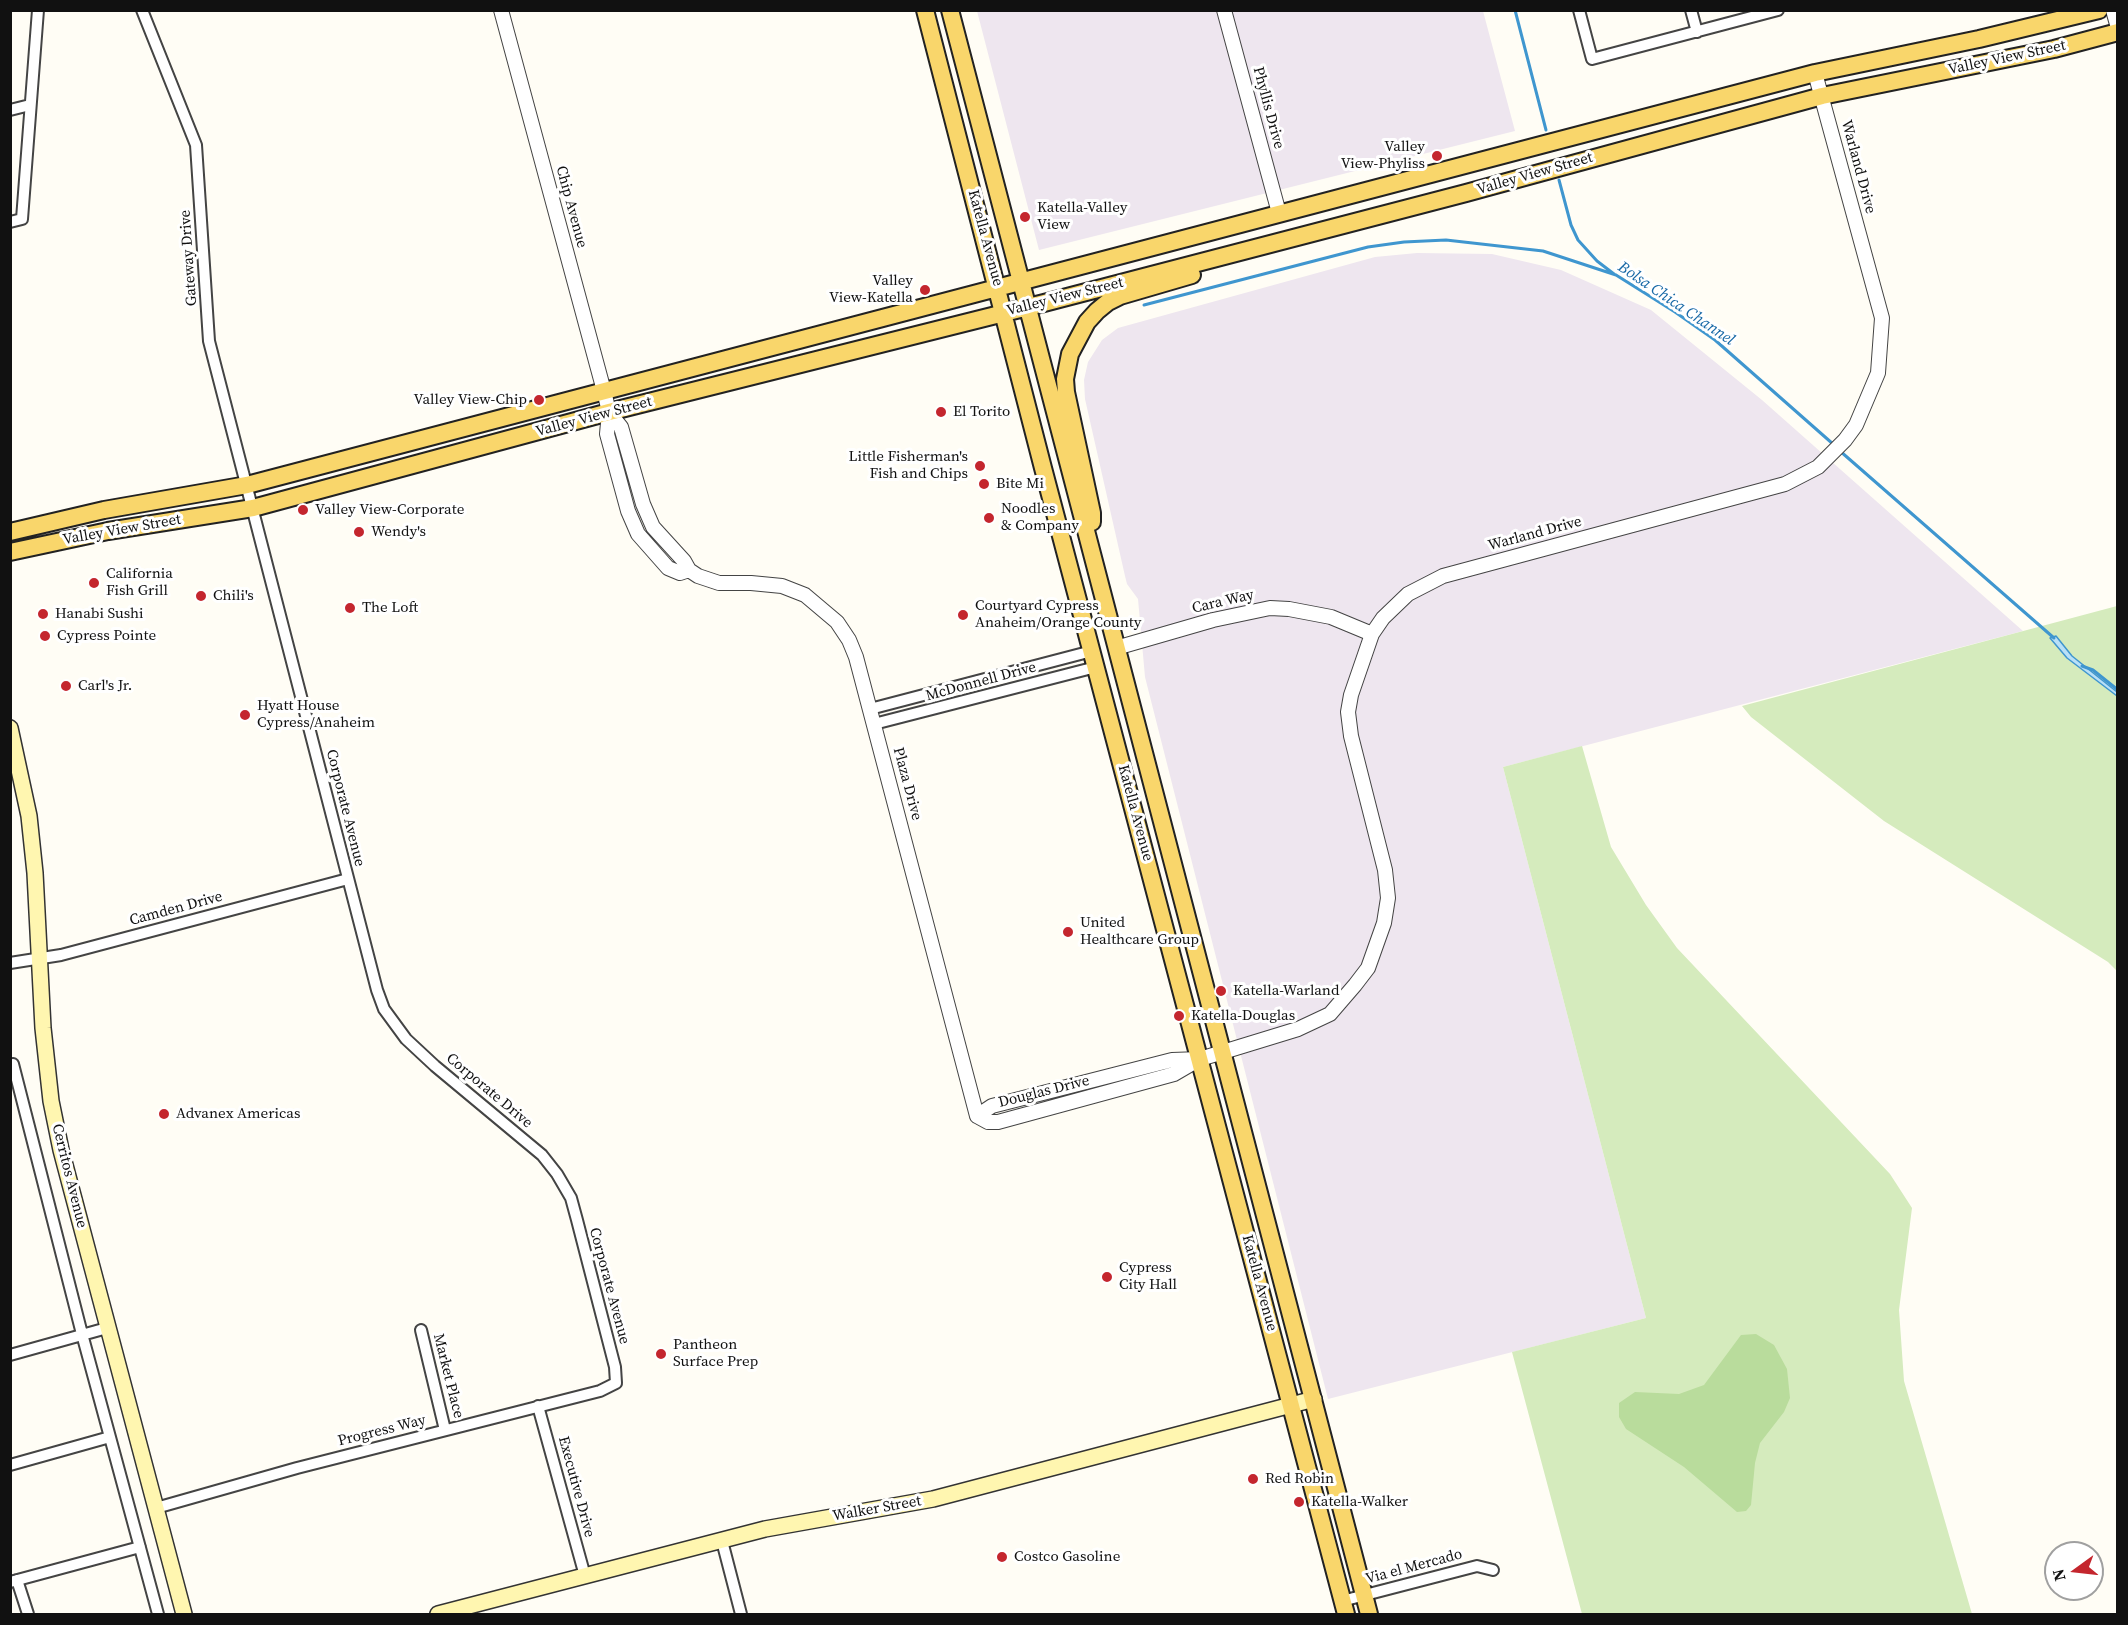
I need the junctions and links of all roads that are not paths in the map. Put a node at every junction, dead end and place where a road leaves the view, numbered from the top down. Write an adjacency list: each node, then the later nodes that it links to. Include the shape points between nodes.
1 (38, 10): 16 (street)
2 (142, 10): 27 (street, Gateway Drive, via 196,145 209,341)
3 (501, 10): 25 (street, Chip Avenue)
4 (925, 10): 22 (main road, Katella Avenue)
5 (950, 10): 21 (main road, Katella Avenue)
6 (1224, 10): 18 (street, Phyllis Drive)
7 (1579, 10): 13 (street, via 1592,59)
8 (1691, 10): 13 (street)
9 (1778, 10): 13 (street)
10 (2099, 10): 14 (main road, Valley View Street)
11 (2113, 10): 12 (street)
12 (2118, 30): 15 (main road, Valley View Street, via 2054,49)
13 (1697, 32)
14 (1815, 73): 15 (street, Warland Drive); 18 (main road, Valley View Street)
15 (1822, 96): 20 (main road, Valley View Street); 33 (street, Warland Drive, via 1882,318 1878,373 1856,425 1845,440 1812,471 1785,484 1443,576 1408,594)
16 (30, 105): 17 (street); 19 (street, via 22,219)
17 (10, 110)
18 (1279, 213): 21 (main road, Valley View Street)
19 (10, 222)
20 (1275, 243): 23 (main road, Valley View Street); 31 (main road, via 1258,254 1120,296 1097,311 1078,336 1067,365 1066,392 1092,513)
21 (1021, 281): 22 (main road, Valley View Street); 23 (main road, Katella Avenue)
22 (998, 287): 24 (main road, Katella Avenue); 25 (main road, Valley View Street)
23 (1027, 307): 24 (main road, Valley View Street); 31 (main road, Katella Avenue)
24 (1004, 312): 26 (main road, Valley View Street); 32 (main road, Katella Avenue)
25 (604, 391): 26 (street, Chip Avenue); 27 (main road, Valley View Street)
26 (609, 412): 28 (main road, Valley View Street); 37 (street, Plaza Drive, via 607,434 638,534 668,568 680,573 688,570 719,583 782,586 805,595 824,609 849,640)
27 (247, 485): 28 (street, Gateway Drive); 29 (main road, Valley View Street, via 104,510)
28 (253, 508): 30 (main road, Valley View Street, via 108,531); 40 (street, Corporate Avenue)
29 (10, 532)
30 (10, 552)
31 (1091, 553): 34 (main road, Katella Avenue)
32 (1084, 620): 34 (main road, via 1107,645); 35 (main road, Katella Avenue)
33 (1372, 634): 34 (street, Cara Way, via 1331,617 1270,608); 44 (street, Warland Drive, via 1348,712 1388,898 1384,923 1368,968 1329,1014 1298,1029)
34 (1116, 648): 36 (main road, Katella Avenue)
35 (1094, 659): 36 (main road, via 1103,652); 37 (street, McDonnell Drive); 38 (street, McDonnell Drive); 45 (main road, Katella Avenue)
36 (1122, 671): 44 (main road, Katella Avenue)
37 (870, 709): 38 (street, Plaza Drive)
38 (874, 724): 47 (street, Plaza Drive)
39 (10, 728): 41 (main road, Cerritos Avenue, via 29,816)
40 (348, 879): 41 (street, Camden Drive); 43 (street, Corporate Avenue)
41 (39, 959): 42 (street, Camden Drive); 49 (main road, Cerritos Avenue, via 51,1101)
42 (10, 963)
43 (384, 1009): 48 (street, Corporate Drive, via 406,1039 435,1066 542,1155)
44 (1222, 1054): 45 (street, Douglas Drive); 54 (main road, Katella Avenue)
45 (1200, 1059): 47 (street, Douglas Drive, via 1172,1060 992,1106); 55 (main road, Katella Avenue)
46 (12, 1064): 51 (street)
47 (978, 1116)
48 (571, 1198): 53 (street, Corporate Avenue)
49 (107, 1328): 51 (street); 60 (main road, Cerritos Avenue)
50 (421, 1330): 57 (street, Market Place)
51 (82, 1334): 52 (street); 58 (street)
52 (10, 1355)
53 (616, 1383): 56 (street, Progress Way, via 600,1391)
54 (1314, 1399): 55 (main road, Walker Street); 66 (main road, Katella Avenue)
55 (1292, 1405): 61 (main road, Walker Street, via 933,1499 765,1529); 67 (main road, Katella Avenue)
56 (538, 1406): 57 (street, Progress Way); 64 (street, Executive Drive)
57 (446, 1430): 60 (street, Progress Way)
58 (110, 1437): 59 (street); 62 (street)
59 (10, 1465)
60 (156, 1508): 70 (main road, Cerritos Avenue)
61 (722, 1541): 64 (main road, Walker Street); 72 (street)
62 (140, 1547): 65 (street); 69 (street)
63 (1493, 1570): 66 (street, Via el Mercado, via 1477,1566)
64 (585, 1576): 71 (main road, Walker Street)
65 (14, 1581): 68 (street)
66 (1365, 1595): 67 (street, Via el Mercado); 73 (main road, Katella Avenue)
67 (1344, 1608)
68 (28, 1614)
69 (158, 1614)
70 (184, 1614)
71 (438, 1614)
72 (741, 1614)
73 (1369, 1614)

